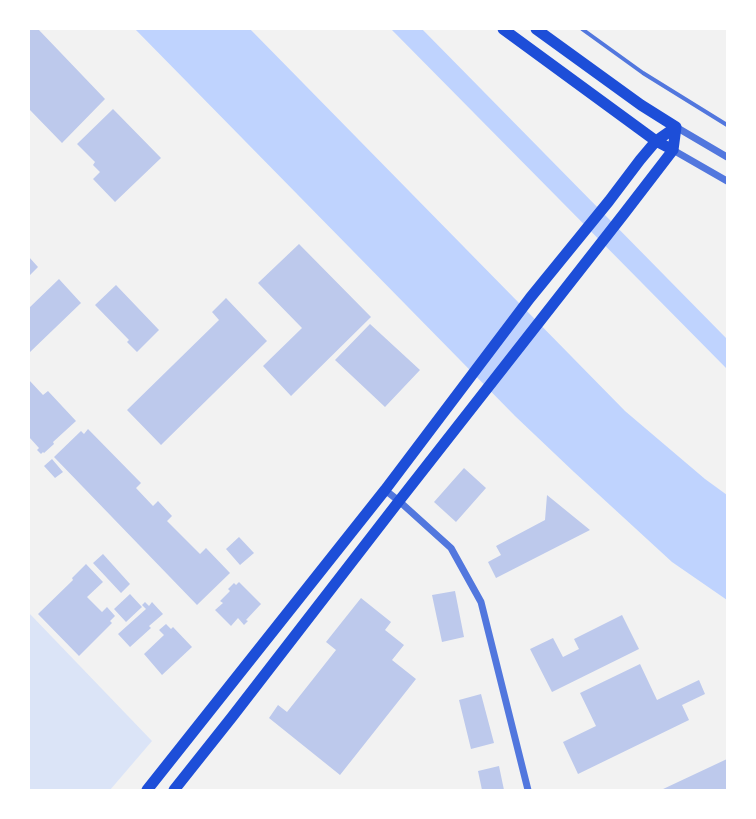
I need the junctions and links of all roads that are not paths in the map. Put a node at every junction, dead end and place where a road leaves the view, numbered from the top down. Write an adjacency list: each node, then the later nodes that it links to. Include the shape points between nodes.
1 (503, 29): 6 (highway)
2 (536, 29): 5 (highway)
3 (582, 29): 4 (street, via 643,73)
4 (727, 125)
5 (676, 128): 6 (highway); 7 (highway); 8 (street)
6 (656, 141): 7 (highway); 10 (highway, via 530,298)
7 (672, 150): 9 (street); 11 (highway)
8 (727, 157)
9 (727, 181)
10 (385, 490): 11 (street); 12 (highway)
11 (398, 501): 13 (highway); 14 (street, via 451,548 481,602)
12 (147, 790)
13 (174, 790)
14 (528, 790)

